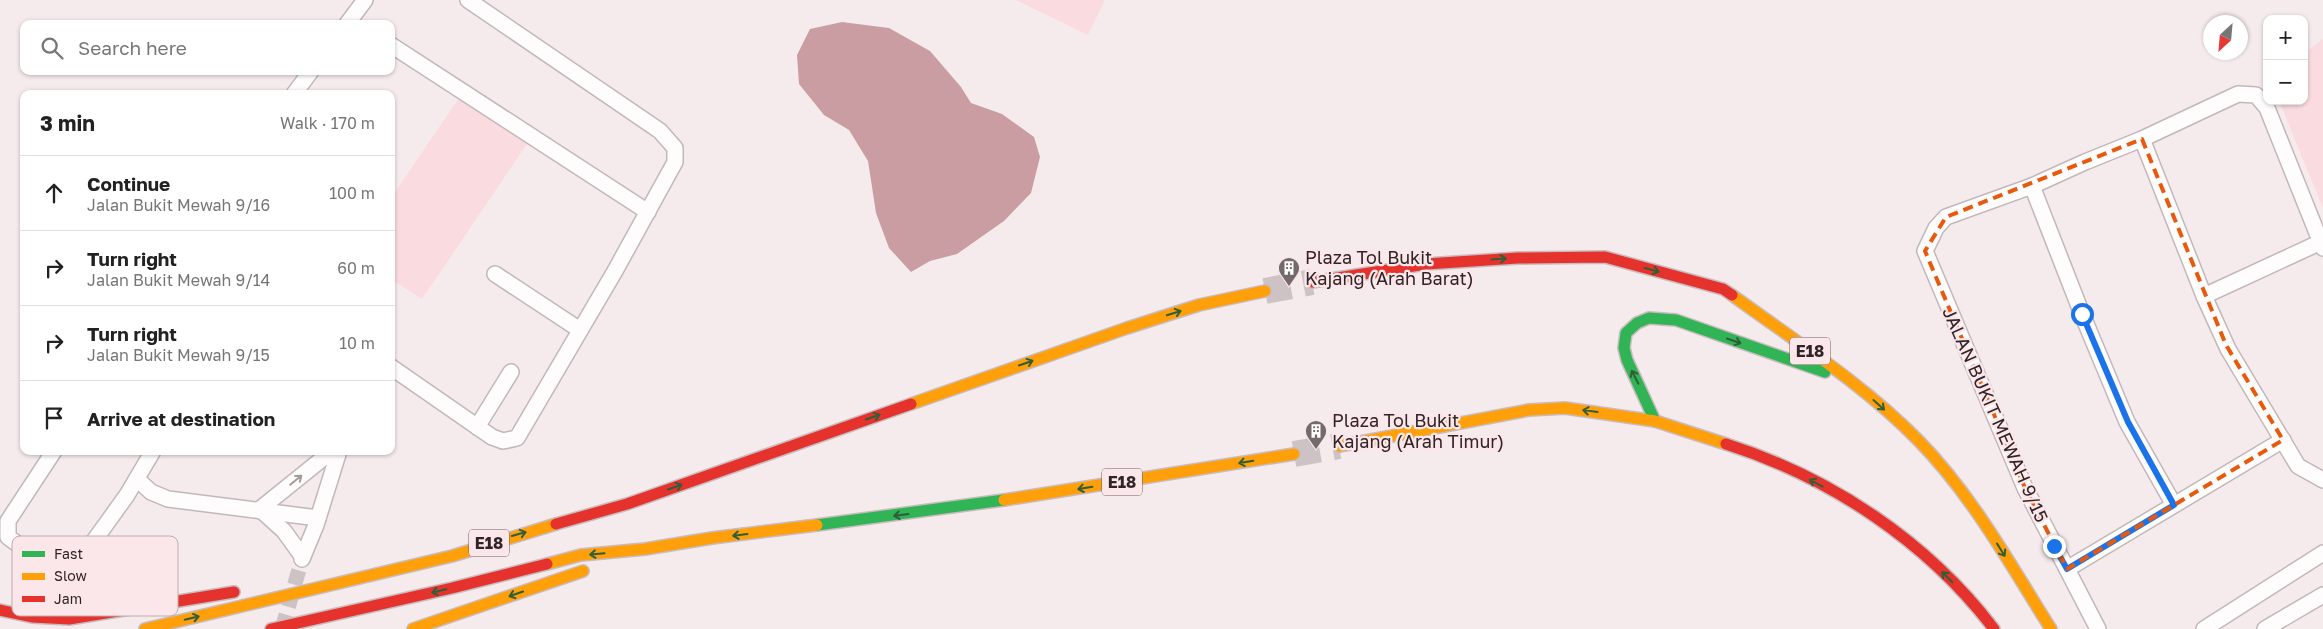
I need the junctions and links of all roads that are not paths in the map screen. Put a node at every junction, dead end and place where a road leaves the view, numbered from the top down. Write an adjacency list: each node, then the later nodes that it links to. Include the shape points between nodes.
1 (365, 0): 3 (street)
2 (468, 0): 9 (street, via 660,131 675,148 676,162)
3 (353, 20)
4 (395, 48): 9 (street)
5 (308, 75): 6 (street)
6 (297, 90)
7 (2142, 139): 8 (street); 10 (street, via 2238,94 2256,95 2268,108); 14 (street)
8 (2032, 186): 30 (street, via 2128,422); 38 (street, JALAN BUKIT MEWAH 9/15, via 1946,217 1936,228 1925,251 2025,488)
9 (648, 212): 15 (street)
10 (2322, 244): 14 (street)
11 (495, 274): 15 (street)
12 (1312, 282): 18 (highway, E18, one-way to 18, via 1426,264 1605,257 1723,289)
13 (1265, 291): 37 (highway, E18, one-way to 13, via 627,504 1127,328 1199,305)
14 (2204, 296): 21 (street, via 2228,349)
15 (580, 330): 20 (street, via 517,438 503,441)
16 (395, 370): 20 (street)
17 (511, 372): 20 (street)
18 (1853, 382): 19 (highway, one-way to 18, via 1624,348 1626,333 1649,318 1676,320); 49 (highway, E18, one-way to 49, via 1918,440 1975,509)
19 (1655, 421): 22 (highway, one-way to 22, via 1565,408 1529,410); 48 (highway, one-way to 19, via 1982,612 1918,548 1854,502 1767,457)
20 (477, 427)
21 (2283, 440): 29 (street, via 2298,466); 30 (street)
22 (1338, 446)
23 (1294, 454): 35 (highway, E18, one-way to 35, via 950,509)
24 (51, 455): 34 (street, via 8,521 8,537)
25 (151, 455): 28 (street)
26 (327, 455): 31 (street, one-way to 26)
27 (338, 455): 32 (street)
28 (137, 480): 31 (street, via 151,492 168,499); 33 (street)
29 (2323, 480)
30 (2174, 505): 38 (street)
31 (260, 509): 32 (street); 32 (street, via 284,531 302,558)
32 (318, 518)
33 (97, 536)
34 (12, 540)
35 (645, 549): 46 (highway, E18, one-way to 46, via 581,555); 47 (highway, one-way to 47)
36 (2323, 553): 51 (street)
37 (452, 556): 39 (highway); 45 (highway, E18, one-way to 37)
38 (2067, 569): 50 (street, JALAN BUKIT MEWAH 9/15)
39 (285, 583)
40 (246, 590): 42 (highway)
41 (2323, 595): 52 (street)
42 (178, 601)
43 (24, 616): 44 (highway, via 69,619)
44 (87, 616)
45 (145, 629)
46 (271, 629)
47 (414, 629)
48 (1994, 629)
49 (2051, 629)
50 (2098, 629)
51 (2204, 629)
52 (2265, 629)

